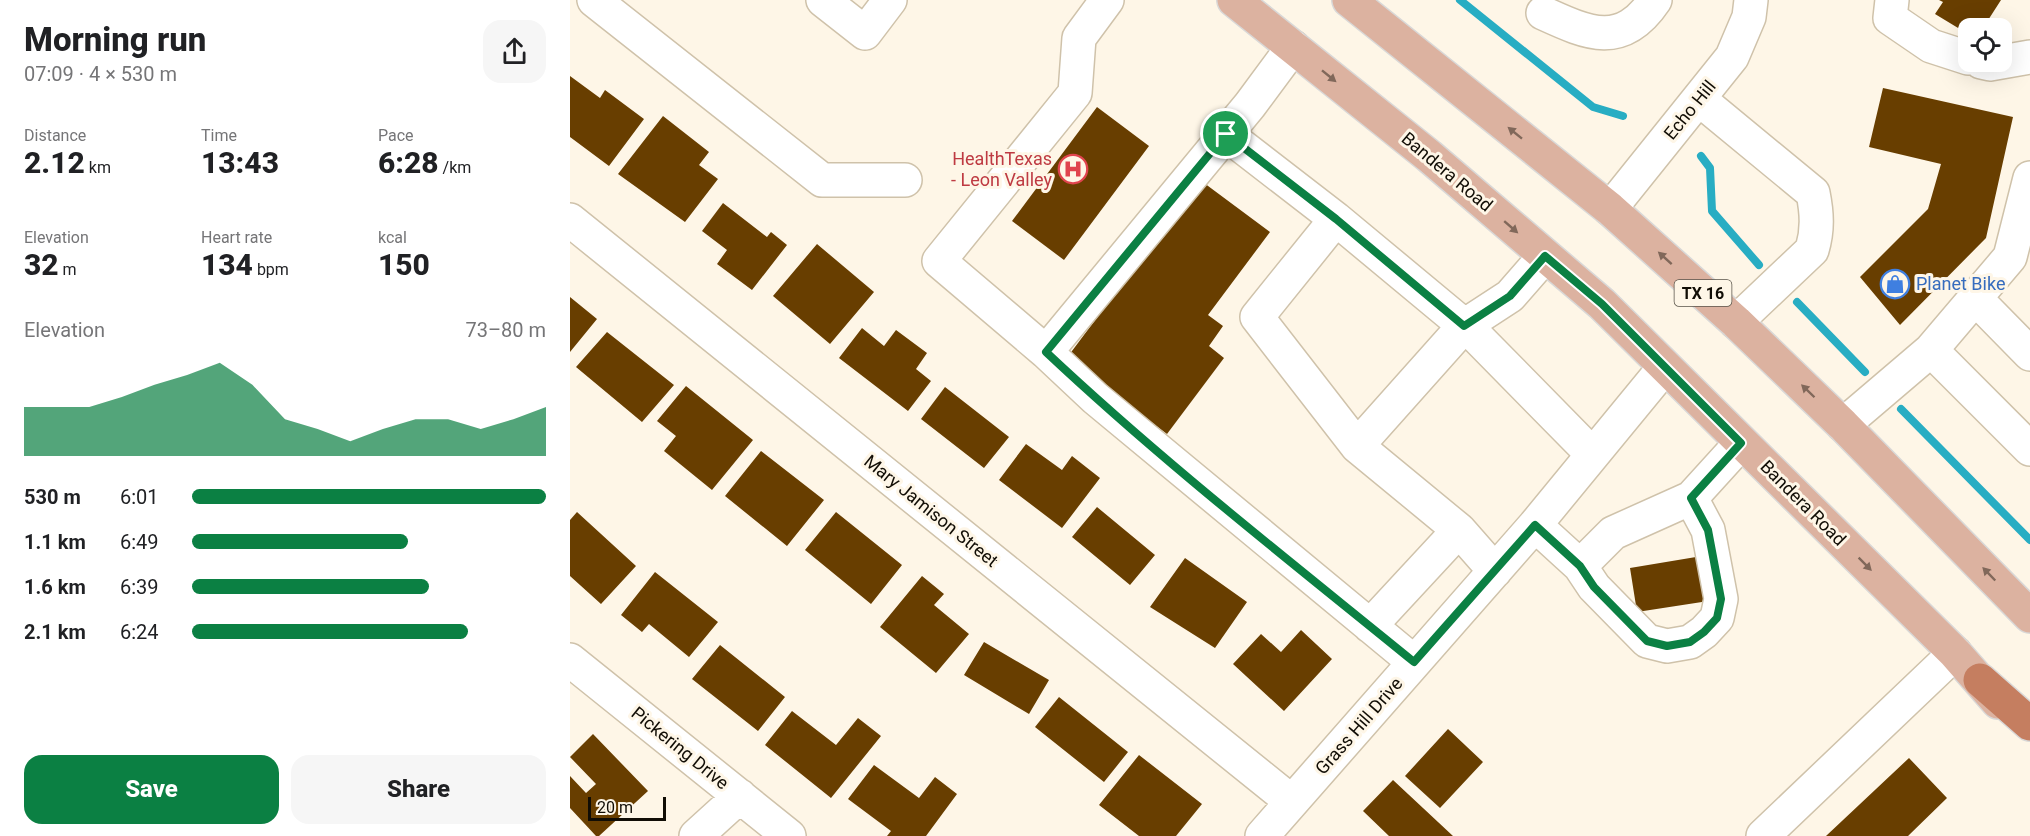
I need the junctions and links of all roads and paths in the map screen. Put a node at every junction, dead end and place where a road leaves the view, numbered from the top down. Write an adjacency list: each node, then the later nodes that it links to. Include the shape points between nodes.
1 (594, 0): 18 (street, via 822,180)
2 (823, 0): 3 (street, via 865,33)
3 (890, 0)
4 (1107, 0): 27 (street, via 1079,38 1075,93 939,261)
5 (1234, 0): 11 (main road, Bandera Road)
6 (1349, 0): 19 (main road, TX 16, one-way to 6)
7 (1655, 0): 10 (street, via 1646,14 1624,31 1584,32)
8 (1751, 0): 15 (street, Echo Hill, via 1749,17 1732,57)
9 (1892, 0): 12 (street, via 1890,18 1931,46)
10 (1541, 4)
11 (1293, 47): 16 (street); 22 (main road, Bandera Road, one-way to 22, via 1430,156)
12 (1958, 55)
13 (2030, 57): 14 (street)
14 (2012, 60)
15 (1699, 99): 19 (street, Echo Hill); 24 (street, via 1813,193 1817,213 1812,250)
16 (1226, 134): 20 (street); 27 (street)
17 (2030, 178): 23 (street, via 2010,257)
18 (905, 180)
19 (1610, 209): 24 (main road, TX 16, one-way to 19)
20 (1336, 219): 25 (street); 33 (street, via 1257,317)
21 (570, 220): 49 (street, Mary Jamison Street)
22 (1545, 256): 25 (street, via 1510,296); 29 (main road, Bandera Road, via 1602,304)
23 (1976, 299): 26 (street); 28 (street)
24 (1736, 322): 30 (main road, TX 16, one-way to 24)
25 (1464, 326): 33 (street); 34 (street)
26 (1932, 350): 30 (street); 31 (street)
27 (1046, 352): 41 (street, via 1104,405)
28 (2030, 354)
29 (1664, 368): 32 (main road, Bandera Road); 34 (street, Grass Hill Drive)
30 (1843, 425): 40 (main road, TX 16, one-way to 30)
31 (2024, 432)
32 (1741, 443): 35 (street); 42 (main road, Bandera Road, one-way to 42)
33 (1357, 446): 37 (street)
34 (1592, 454): 36 (street, Grass Hill Drive)
35 (1691, 498): 38 (street, via 1613,533); 38 (street, via 1708,530 1721,599 1717,618 1690,642 1667,646 1647,641 1594,587)
36 (1535, 525): 38 (street); 39 (street, Grass Hill Drive)
37 (1459, 530): 39 (street); 41 (street)
38 (1580, 566)
39 (1494, 571): 44 (street, Grass Hill Drive)
40 (2030, 616)
41 (1370, 626): 44 (street)
42 (1955, 653): 45 (main road, Bandera Road); 53 (street)
43 (570, 660): 48 (street, Pickering Drive)
44 (1414, 662): 49 (street, Grass Hill Drive)
45 (1980, 680): 46 (highway); 47 (main road, Bandera Road)
46 (2030, 724)
47 (2030, 740)
48 (740, 796): 50 (street); 51 (street, Pickering Drive)
49 (1292, 802): 52 (street, Grass Hill Drive)
50 (696, 836)
51 (789, 836)
52 (1262, 836)
53 (1763, 836)

